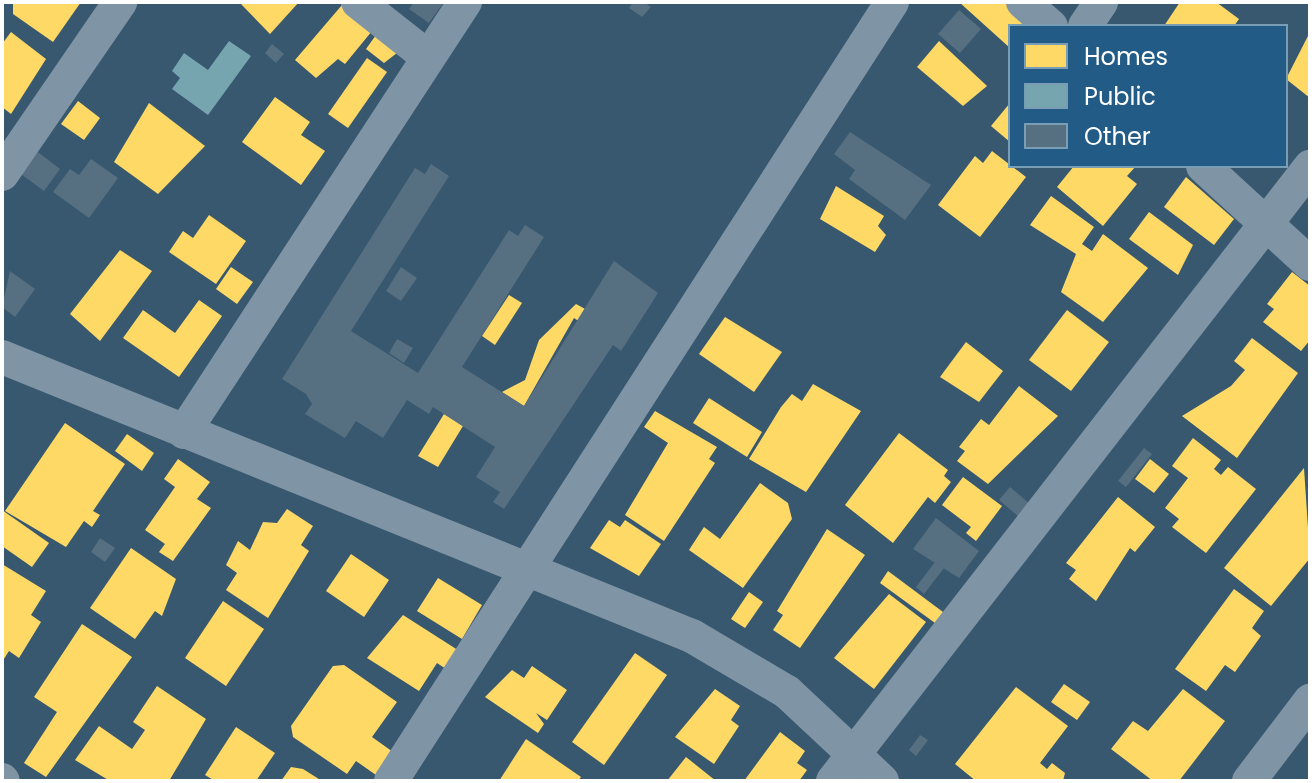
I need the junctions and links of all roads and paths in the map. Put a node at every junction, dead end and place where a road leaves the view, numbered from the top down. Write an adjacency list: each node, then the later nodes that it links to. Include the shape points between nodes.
1 (120, 2): 12 (street)
2 (358, 2): 9 (street)
3 (465, 2): 9 (street)
4 (892, 2): 17 (street)
5 (1023, 2): 7 (street)
6 (1101, 2): 8 (street)
7 (1049, 24)
8 (1086, 24)
9 (425, 55): 16 (street)
10 (1310, 167): 13 (street)
11 (1205, 168): 13 (street)
12 (2, 174)
13 (1265, 224): 14 (street); 19 (street)
14 (1310, 264)
15 (2, 358): 16 (street)
16 (184, 432): 17 (street)
17 (530, 570): 19 (street, via 692,636 787,692); 20 (street)
18 (1310, 701): 23 (street)
19 (854, 754): 21 (street); 22 (street)
20 (391, 781)
21 (833, 781)
22 (882, 781)
23 (1249, 781)

